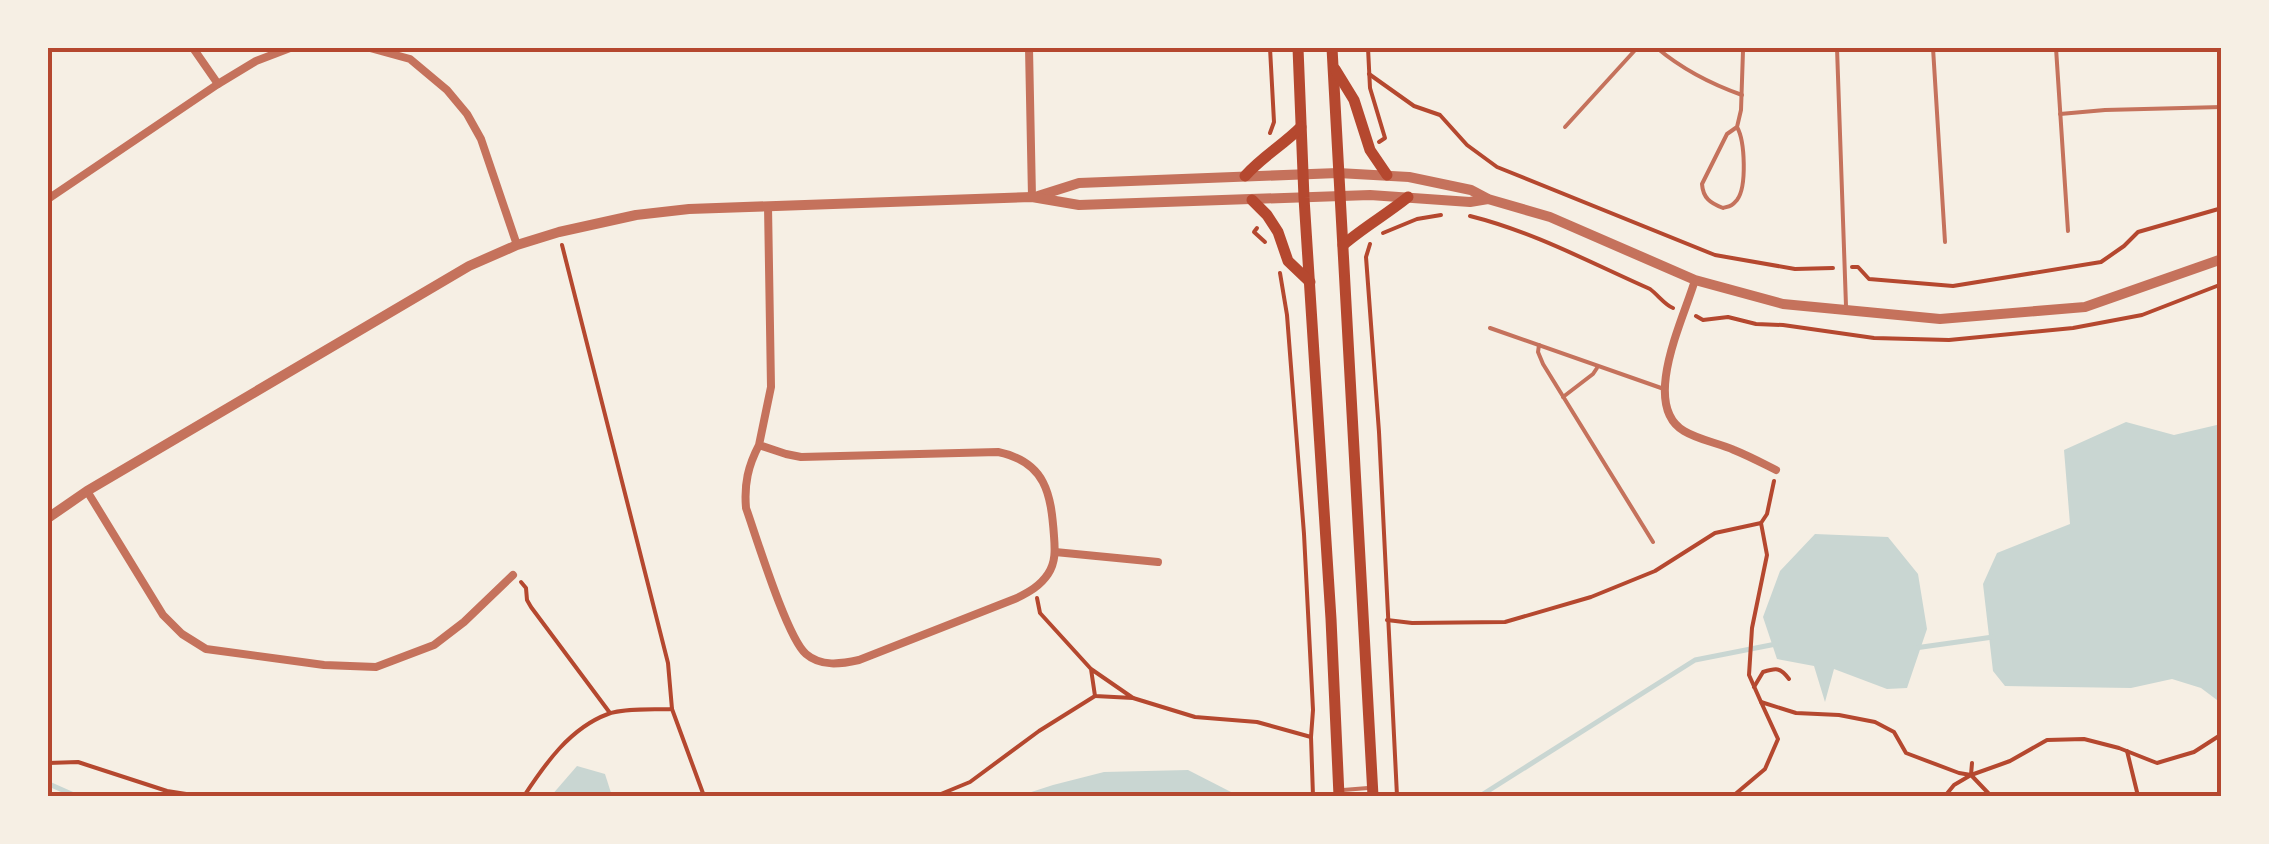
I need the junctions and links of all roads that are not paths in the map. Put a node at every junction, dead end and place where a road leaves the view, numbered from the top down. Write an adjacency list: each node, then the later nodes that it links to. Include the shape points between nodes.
1 (193, 48): 16 (street)
2 (290, 48): 16 (street)
3 (370, 48): 14 (street)
4 (416, 48): 14 (street)
5 (1029, 48): 27 (street)
6 (1298, 48): 20 (main road)
7 (1332, 48): 15 (main road)
8 (1638, 48): 21 (lane)
9 (1658, 48): 17 (lane)
10 (1837, 48): 42 (lane)
11 (1933, 48): 36 (lane)
12 (2056, 48): 19 (lane)
13 (1743, 51): 17 (lane)
14 (410, 59): 37 (street, via 447,90 474,126)
15 (1333, 65): 23 (main road); 25 (main road)
16 (218, 84): 31 (street)
17 (1742, 95): 22 (lane)
18 (2222, 107): 19 (lane)
19 (2060, 114): 35 (lane)
20 (1301, 127): 24 (main road); 26 (main road)
21 (1565, 127)
22 (1736, 128): 22 (lane, via 1743,138 1743,189 1723,208 1707,200 1702,184)
23 (1338, 173): 24 (street); 25 (street); 28 (main road)
24 (1303, 174): 26 (street); 30 (main road)
25 (1387, 175): 33 (street, via 1471,190)
26 (1245, 176): 27 (street, via 1079,183)
27 (1032, 197): 32 (street, via 1079,206); 34 (street)
28 (1340, 197): 29 (street); 30 (street); 38 (main road)
29 (1408, 197): 33 (street); 38 (main road)
30 (1304, 198): 32 (street); 41 (main road)
31 (48, 199)
32 (1252, 200): 41 (main road, via 1273,223 1288,261)
33 (1488, 200): 40 (street, via 1550,217)
34 (768, 206): 37 (street, via 636,215); 48 (street, via 770,387)
35 (2068, 231)
36 (1946, 242)
37 (517, 244): 50 (street)
38 (1343, 244): 56 (main road)
39 (2222, 258): 42 (street, via 2084,307 1940,318)
40 (1695, 280): 42 (street, via 1783,304); 46 (street)
41 (1310, 282): 57 (main road)
42 (1847, 310)
43 (1490, 328): 44 (lane)
44 (1539, 345): 45 (lane); 47 (lane)
45 (1598, 366): 46 (lane); 47 (lane)
46 (1664, 389): 49 (street, via 1664,406 1682,430)
47 (1563, 397): 52 (lane)
48 (759, 444): 53 (street, via 801,457 1011,454 1048,490); 53 (street, via 747,473 746,508 789,628 806,654 820,661 859,660 1017,598 1047,577)
49 (1776, 470)
50 (88, 491): 51 (street); 55 (street, via 163,615 206,648 376,667 434,645)
51 (48, 518)
52 (1653, 542)
53 (1055, 552): 54 (street)
54 (1158, 562)
55 (513, 574)
56 (1372, 792): 57 (lane)
57 (1338, 794)
58 (1770, 796): 59 (street)
59 (1843, 796)

